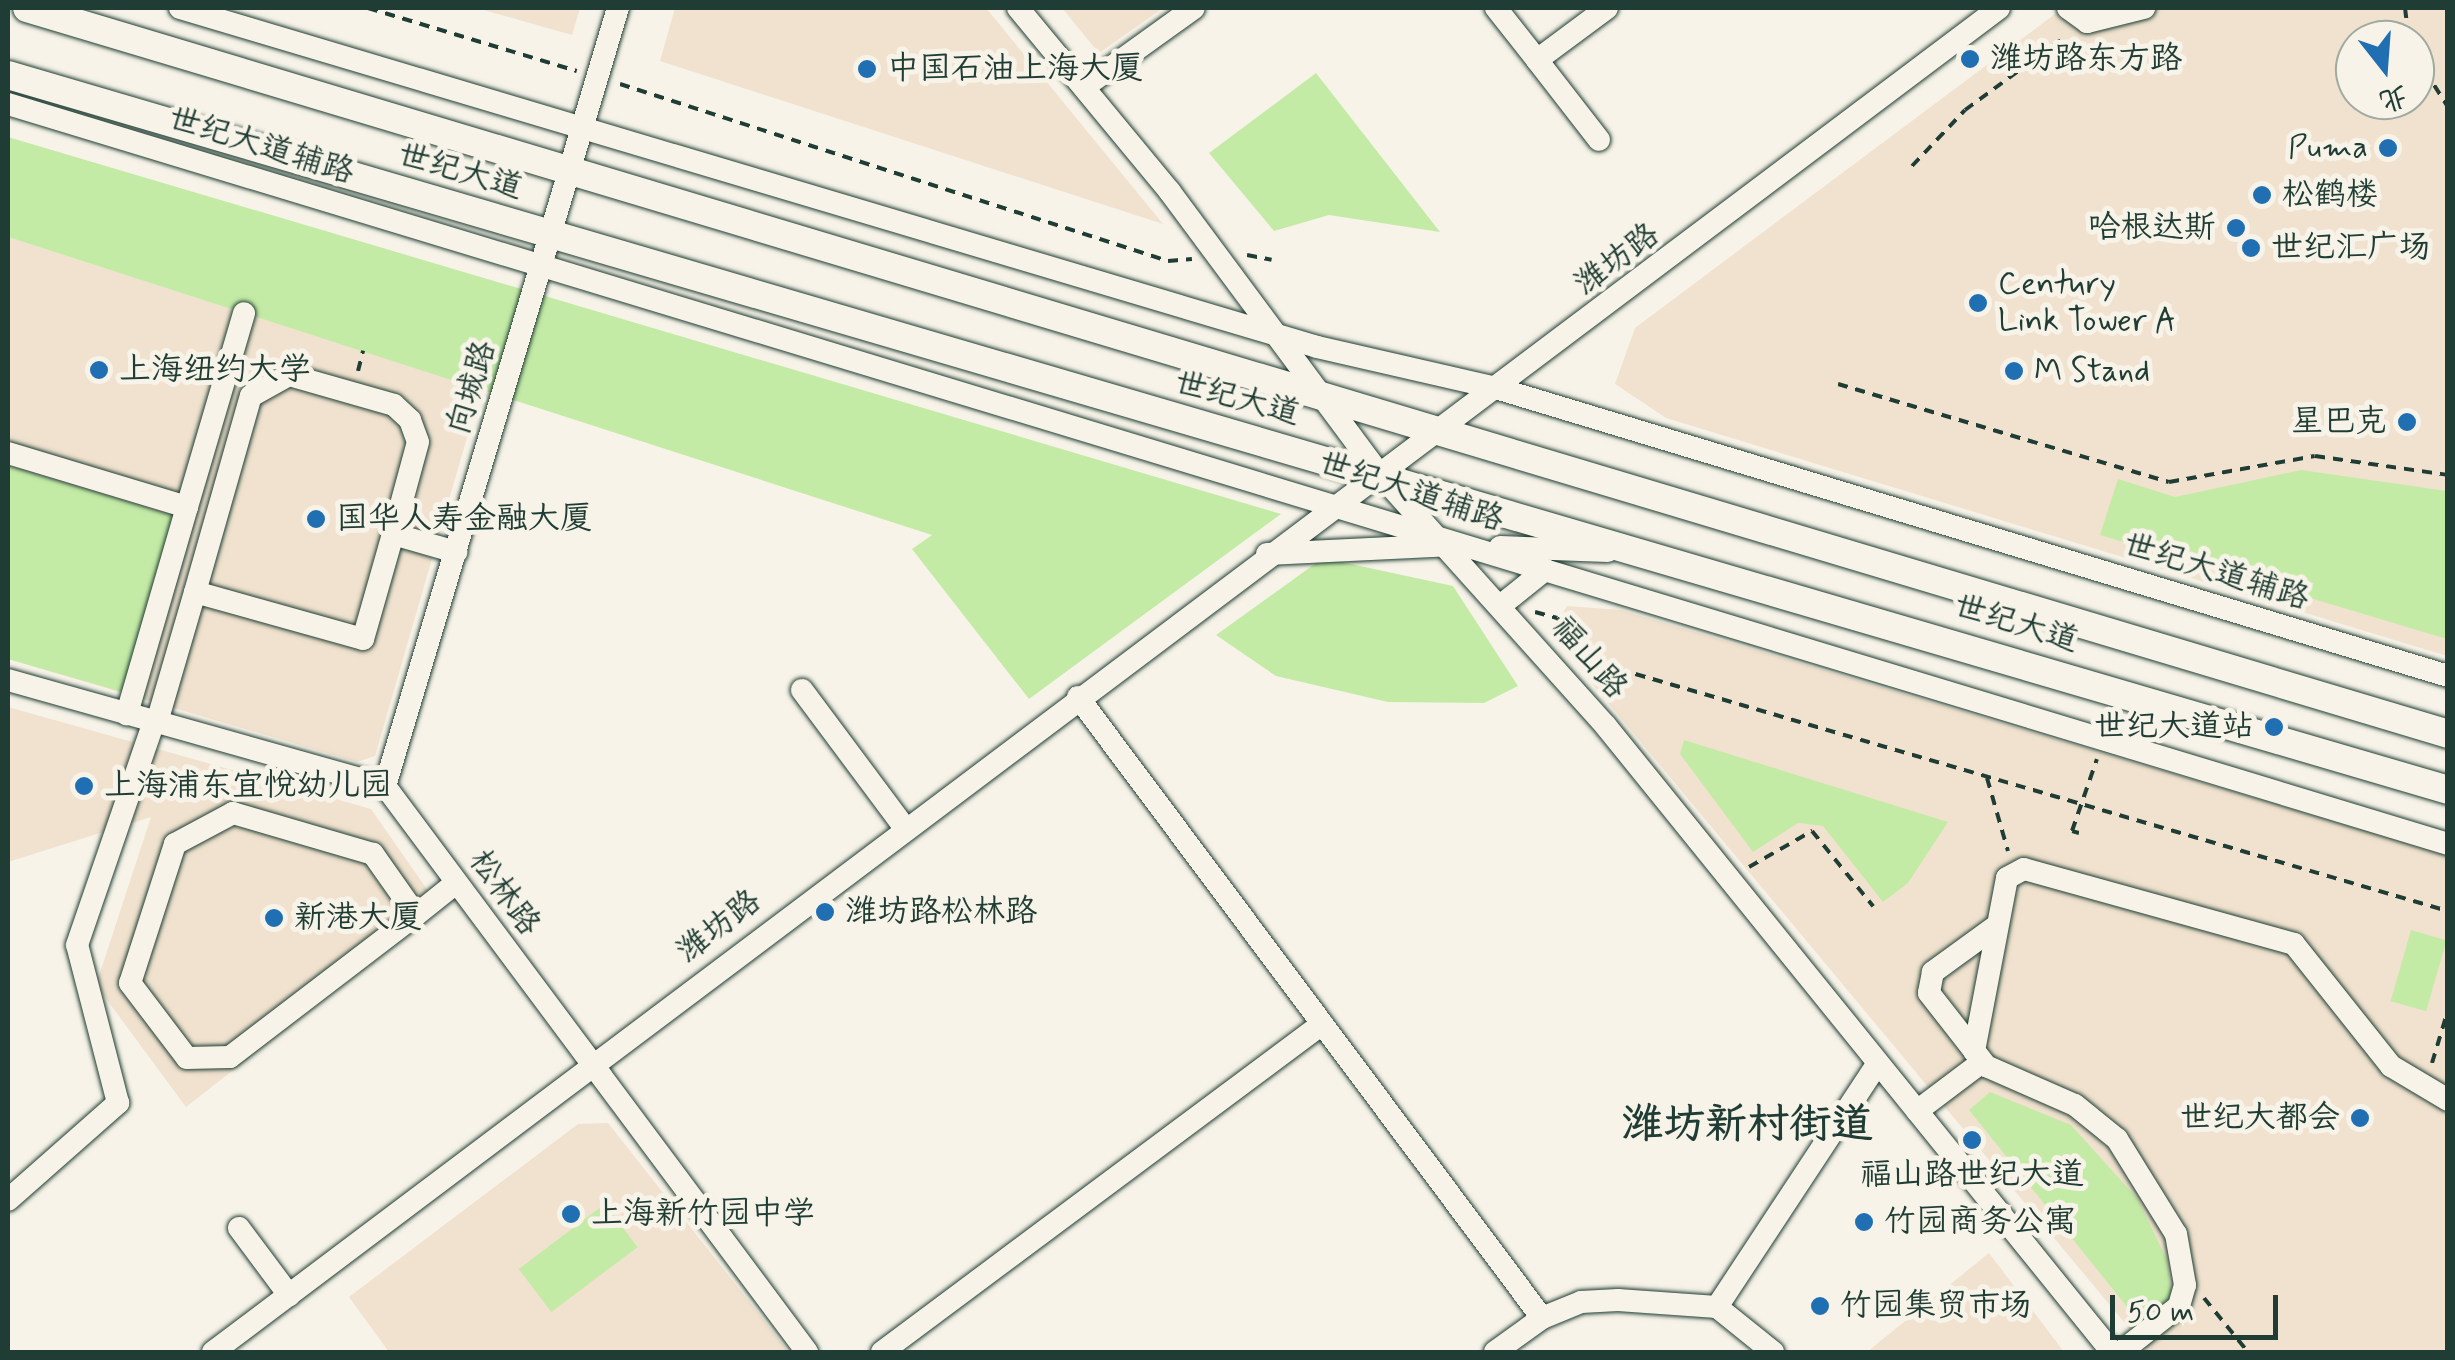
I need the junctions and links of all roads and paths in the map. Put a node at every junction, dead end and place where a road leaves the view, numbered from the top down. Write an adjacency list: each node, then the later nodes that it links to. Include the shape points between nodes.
1 (28, 8): 20 (main road, 世纪大道)
2 (180, 8): 17 (street, 世纪大道辅路)
3 (368, 8): 14 (path)
4 (618, 8): 14 (street, 向城路)
5 (1018, 8): 15 (street, 福山路)
6 (1194, 8): 15 (street)
7 (1496, 8): 12 (street)
8 (1607, 8): 12 (street)
9 (1999, 8): 28 (street, 潍坊路)
10 (2144, 8): 11 (street)
11 (2078, 15): 19 (path, via 1965,110)
12 (1537, 60): 18 (street)
13 (8, 75): 21 (main road, 世纪大道)
14 (597, 77): 17 (street, 向城路); 22 (path, via 1168,262)
15 (1084, 87): 22 (street, 福山路)
16 (8, 104): 24 (street, 世纪大道辅路)
17 (582, 128): 20 (street, 向城路); 26 (street, 世纪大道辅路)
18 (1599, 140)
19 (1912, 166)
20 (568, 172): 21 (street, 向城路); 29 (main road, 世纪大道)
21 (552, 236): 24 (street, 向城路); 32 (main road, 世纪大道)
22 (1210, 248): 23 (path); 26 (street, 福山路)
23 (1272, 260)
24 (543, 265): 34 (street, 世纪大道辅路); 38 (street, 向城路)
25 (244, 313): 35 (street)
26 (1272, 334): 28 (street, 世纪大道辅路); 29 (street, 福山路)
27 (1838, 384): 33 (path, via 2169,482 2314,456)
28 (1496, 388): 30 (street, 潍坊路); 45 (street, 世纪大道辅路)
29 (1314, 392): 30 (main road, 世纪大道); 32 (street, 福山路)
30 (1437, 431): 32 (street, 潍坊路); 51 (main road, 世纪大道)
31 (8, 453): 35 (street)
32 (1378, 472): 34 (street, 潍坊路); 37 (street, 福山路); 39 (main road, 世纪大道)
33 (2448, 475)
34 (1339, 502): 37 (street, 世纪大道辅路); 40 (street, 潍坊路)
35 (187, 507): 49 (street)
36 (393, 534): 38 (street); 42 (street, via 363,639); 42 (street, via 418,442 410,420 394,405 320,384 268,380 251,396)
37 (1450, 542): 39 (street); 40 (street); 41 (street, 世纪大道辅路); 43 (street, 福山路)
38 (456, 552): 54 (street, 向城路)
39 (1658, 552): 55 (main road, 世纪大道)
40 (1266, 554): 48 (street, 潍坊路)
41 (1545, 570): 43 (street); 52 (street, 世纪大道辅路)
42 (196, 592): 50 (street)
43 (1500, 606): 61 (street, 福山路)
44 (1534, 612): 53 (path, via 1557,618 1601,664)
45 (2448, 676)
46 (8, 680): 49 (street)
47 (802, 690): 57 (street)
48 (1078, 697): 57 (street, 潍坊路); 68 (street)
49 (128, 714): 50 (street)
50 (155, 722): 54 (street); 75 (street, via 77,945 118,1104)
51 (2448, 734)
52 (2104, 741): 56 (path); 59 (street, 世纪大道辅路)
53 (1986, 776): 56 (path); 60 (path)
54 (385, 786): 62 (street, 松林路)
55 (2448, 790)
56 (2082, 804): 58 (path, via 2072,831); 64 (path)
57 (904, 827): 71 (street, 潍坊路)
58 (2079, 833)
59 (2448, 844)
60 (2014, 870): 66 (street); 72 (street, via 2294,944 2374,1048)
61 (1730, 880): 63 (path, via 1812,831); 70 (street, 福山路)
62 (456, 883): 65 (street); 71 (street, 松林路)
63 (1873, 906)
64 (2448, 911)
65 (416, 915): 65 (street, via 230,1057 208,1064 187,1058 130,984 175,844 233,813 373,854)
66 (1995, 927): 69 (street); 69 (street, via 1927,983)
67 (2448, 1010): 72 (path)
68 (1322, 1024): 80 (street); 83 (street)
69 (1978, 1056): 74 (street); 77 (street, via 2075,1105 2137,1160 2176,1234)
70 (1878, 1063): 74 (street, 福山路); 79 (street)
71 (591, 1066): 78 (street, 潍坊路); 82 (street, 松林路)
72 (2424, 1089): 73 (street)
73 (2448, 1100)
74 (1917, 1111): 86 (street, 福山路)
75 (8, 1200)
76 (240, 1228): 78 (street)
77 (2184, 1289): 87 (street, via 2179,1306); 88 (path, via 2203,1297)
78 (289, 1295): 81 (street, 潍坊路)
79 (1717, 1307): 80 (street, via 1580,1302); 85 (street)
80 (1542, 1318): 84 (street)
81 (213, 1352)
82 (807, 1352)
83 (882, 1352)
84 (1494, 1352)
85 (1772, 1352)
86 (2112, 1352)
87 (2121, 1352)
88 (2248, 1352)

